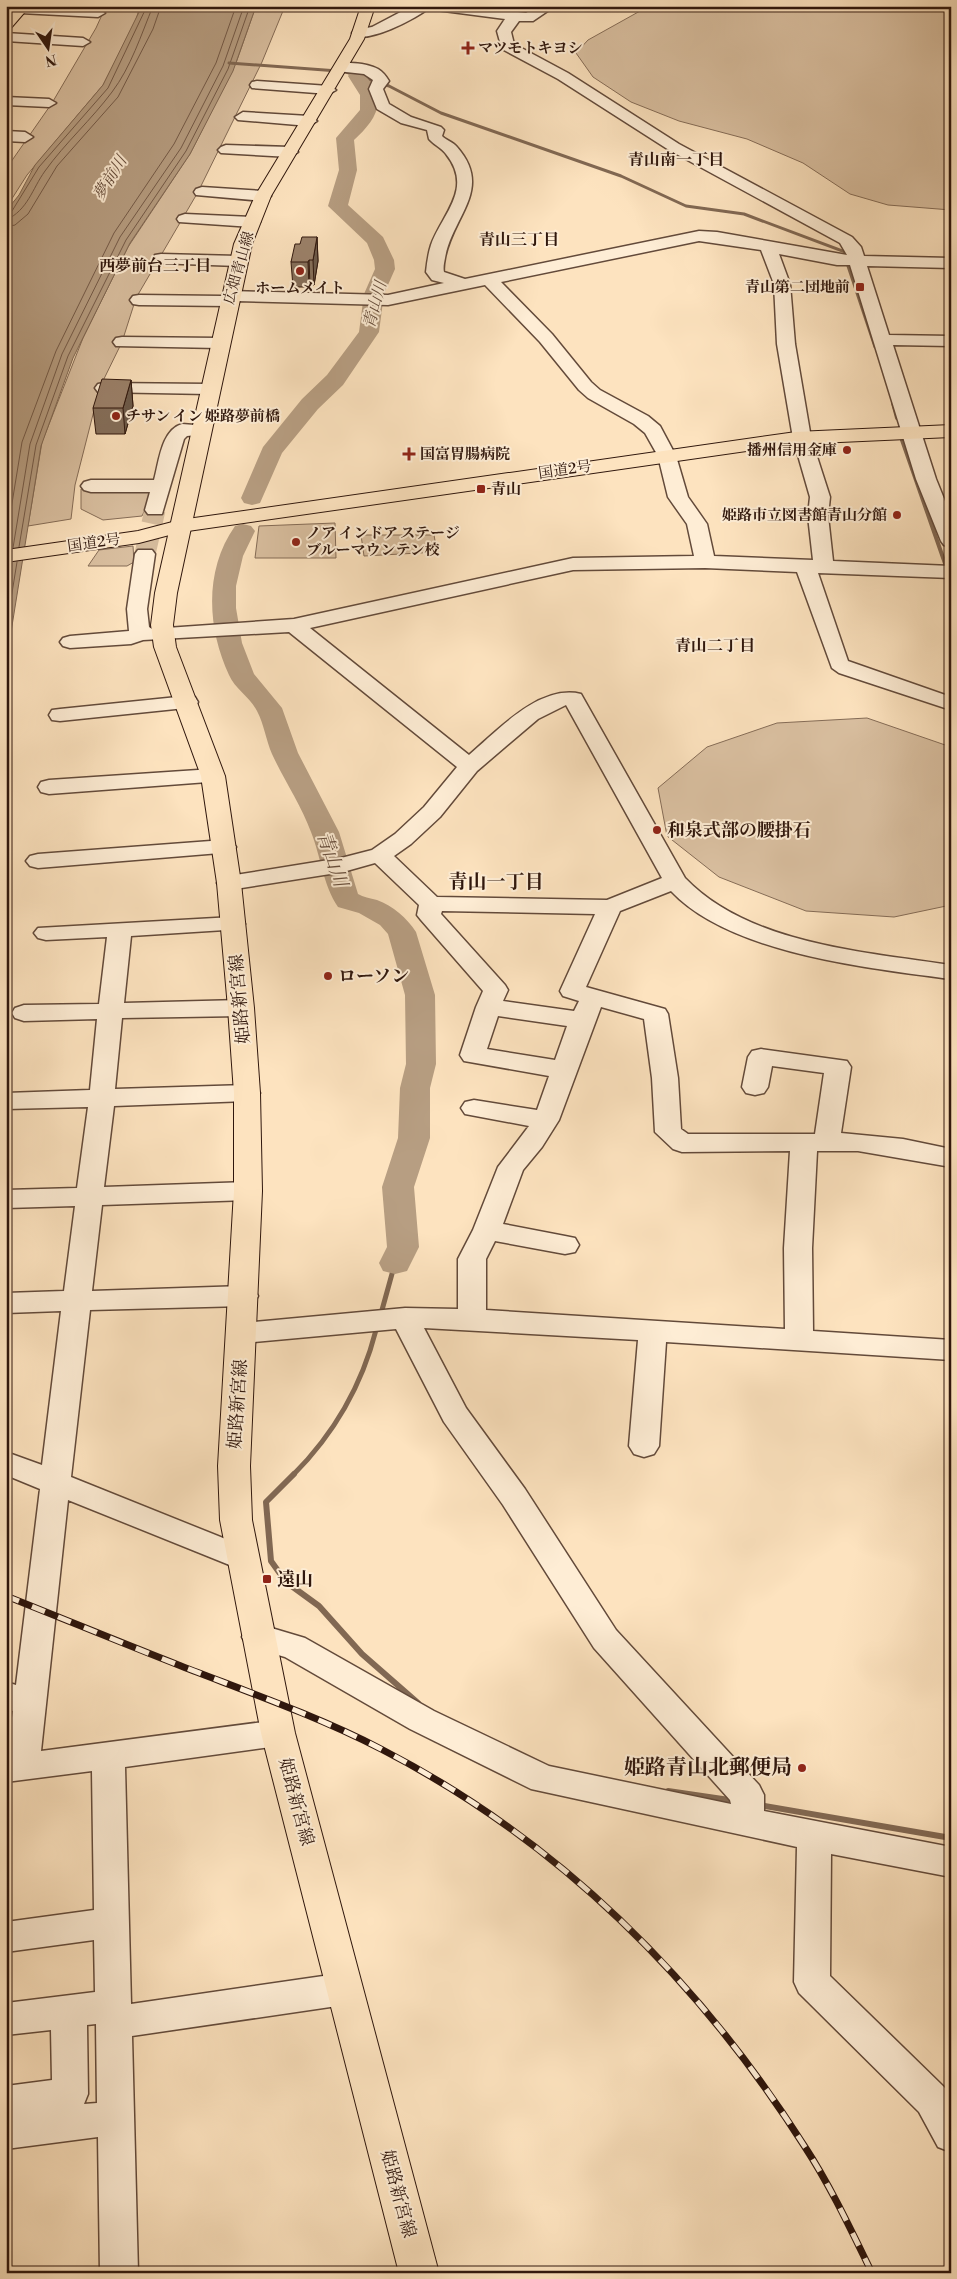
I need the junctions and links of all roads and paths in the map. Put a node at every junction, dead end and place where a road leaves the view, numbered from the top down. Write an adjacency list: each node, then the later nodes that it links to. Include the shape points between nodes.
1 (368, 6): 9 (main road, 広畑青山線)
2 (423, 6): 9 (street, via 376,31)
3 (436, 6): 7 (street)
4 (548, 6): 7 (street, via 532,17)
5 (22, 8): 6 (street); 8 (main road)
6 (98, 14)
7 (512, 16): 27 (street, via 512,22 504,30 507,46 563,76 674,147 846,240)
8 (6, 26)
9 (359, 33): 12 (main road, 広畑青山線)
10 (6, 38): 11 (street)
11 (83, 42)
12 (337, 75): 13 (street); 17 (main road, 広畑青山線); 32 (street, via 369,70 380,85 382,106 406,120 432,127 436,130 434,136 448,145 461,165 466,183 462,202 439,245 434,272)
13 (257, 85)
14 (6, 101): 15 (street)
15 (49, 103)
16 (243, 117): 17 (street)
17 (309, 121): 21 (main road, 広畑青山線)
18 (6, 136): 19 (street)
19 (24, 137)
20 (226, 150): 21 (street)
21 (290, 152): 23 (main road, 広畑青山線)
22 (202, 192): 23 (street)
23 (263, 196): 25 (main road, 広畑青山線)
24 (185, 219): 25 (street)
25 (252, 222): 29 (main road, 広畑青山線)
26 (768, 247): 27 (street, via 837,260); 31 (street, via 717,236 699,236); 44 (street, via 782,284 786,344)
27 (858, 258): 30 (street); 35 (street)
28 (161, 259): 29 (street)
29 (238, 260): 33 (main road, 広畑青山線)
30 (951, 263)
31 (490, 279): 32 (street); 45 (street, via 546,338 585,386 642,420 653,430)
32 (464, 284): 33 (street, via 388,300)
33 (230, 299): 34 (street); 38 (main road, 広畑青山線)
34 (139, 300)
35 (883, 340): 36 (street); 42 (street)
36 (951, 341)
37 (122, 342): 38 (street)
38 (219, 343): 40 (main road, 広畑青山線)
39 (104, 388): 40 (street)
40 (209, 389): 41 (main road, 広畑青山線)
41 (200, 430): 47 (street, via 182,430 175,438); 49 (main road, 広畑青山線)
42 (911, 431): 43 (main road, 国道2号); 44 (main road, 国道2号); 51 (street)
43 (951, 431)
44 (802, 438): 45 (main road, 国道2号); 56 (street, via 820,497)
45 (668, 456): 49 (main road, 国道2号); 55 (street, via 678,497 697,524)
46 (91, 486): 47 (street)
47 (162, 486): 48 (street)
48 (155, 510)
49 (180, 526): 50 (main road, 国道2号, via 139,537); 59 (main road, 姫路新宮線, via 163,608)
50 (81, 540): 52 (main road, 国道2号); 54 (main road, 国道2号)
51 (951, 541)
52 (6, 545)
53 (145, 554): 59 (street, via 137,609 139,630)
54 (6, 556)
55 (705, 562): 56 (street); 58 (street, via 573,564)
56 (814, 565): 57 (street); 62 (street, via 839,664)
57 (947, 572)
58 (294, 625): 59 (street); 64 (street)
59 (152, 634): 60 (street); 61 (main road, 姫路新宮線, via 172,667)
60 (70, 642)
61 (187, 702): 63 (street); 65 (main road, 姫路新宮線)
62 (951, 704)
63 (60, 716)
64 (469, 766): 68 (street, via 432,812); 70 (street, via 530,714 564,698 573,699)
65 (213, 776): 66 (street); 67 (main road, 姫路新宮線)
66 (49, 787)
67 (224, 847): 69 (street); 71 (main road, 姫路新宮線)
68 (380, 855): 71 (street); 72 (street)
69 (38, 861)
70 (675, 881): 73 (street); 77 (street, via 696,902 737,923 783,940 830,954)
71 (229, 883): 74 (main road, 姫路新宮線)
72 (431, 904): 73 (street); 79 (street, via 429,915 496,990)
73 (610, 907): 78 (street, via 572,991)
74 (233, 924): 75 (street); 80 (main road, 姫路新宮線)
75 (120, 930): 76 (street); 81 (street)
76 (46, 934)
77 (951, 972)
78 (593, 997): 83 (street); 91 (street, via 656,1014 666,1078 668,1132 682,1143)
79 (488, 1007): 83 (street); 84 (street, via 473,1055)
80 (241, 1008): 81 (street); 86 (main road, 姫路新宮線)
81 (109, 1011): 82 (street); 87 (street)
82 (24, 1013)
83 (582, 1020): 84 (street)
84 (565, 1070): 90 (street)
85 (754, 1087): 91 (street, via 761,1057 838,1067)
86 (247, 1093): 87 (street); 93 (main road, 姫路新宮線)
87 (102, 1098): 88 (street); 94 (street)
88 (6, 1101)
89 (474, 1108): 90 (street)
90 (546, 1120): 96 (street, via 533,1142 511,1167)
91 (815, 1142): 92 (street, via 876,1145); 105 (street, via 798,1248)
92 (951, 1158)
93 (248, 1192): 94 (street); 98 (main road, 姫路新宮線)
94 (89, 1197): 95 (street); 99 (street)
95 (6, 1199)
96 (487, 1230): 97 (street); 102 (street, via 472,1259)
97 (565, 1245)
98 (244, 1296): 99 (street); 104 (main road, 姫路新宮線)
99 (77, 1300): 100 (street); 109 (street)
100 (6, 1303)
101 (405, 1318): 102 (street); 104 (street); 116 (street, via 454,1414 514,1497 605,1639)
102 (472, 1320): 103 (street)
103 (653, 1331): 105 (street); 107 (street)
104 (242, 1332): 110 (main road, 姫路新宮線, via 234,1466 236,1520)
105 (799, 1340): 106 (street)
106 (951, 1350)
107 (644, 1446)
108 (6, 1462): 109 (street)
109 (54, 1481): 110 (street); 112 (street)
110 (242, 1558): 111 (main road, 姫路新宮線)
111 (258, 1637): 113 (main road, 姫路新宮線); 116 (street, via 294,1647 422,1720 543,1778)
112 (18, 1700): 115 (street)
113 (278, 1733): 114 (street); 121 (main road, 姫路新宮線)
114 (108, 1756): 115 (street); 119 (street)
115 (15, 1768)
116 (748, 1808): 117 (street)
117 (814, 1836): 118 (street); 128 (street, via 812,1982 932,2100)
118 (951, 1862)
119 (112, 1923): 120 (street); 123 (street)
120 (6, 1937)
121 (344, 1989): 123 (street); 130 (main road, 姫路新宮線)
122 (69, 2012): 125 (street, via 70,2094)
123 (113, 2014): 124 (street); 126 (street)
124 (6, 2019)
125 (6, 2103)
126 (116, 2117): 127 (street); 129 (street)
127 (6, 2132)
128 (951, 2134)
129 (119, 2273)
130 (418, 2273)

